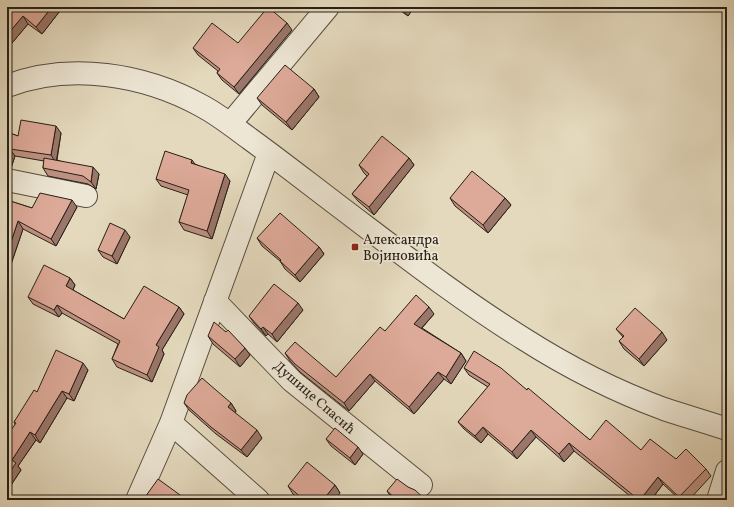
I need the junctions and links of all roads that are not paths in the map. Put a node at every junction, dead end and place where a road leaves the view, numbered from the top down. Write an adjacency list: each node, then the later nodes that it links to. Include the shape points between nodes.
1 (328, 7): 3 (street)
2 (7, 86): 3 (street, via 48,76 82,73 105,75 144,82 175,93 203,106)
3 (230, 124): 4 (street)
4 (269, 153): 7 (street); 9 (street, via 446,287 524,339 613,388 663,409)
5 (7, 180): 6 (street)
6 (86, 196)
7 (215, 301): 8 (street); 11 (street, Душице Спасић, via 292,381)
8 (171, 422): 12 (street); 13 (street)
9 (727, 429)
10 (727, 471): 14 (street)
11 (421, 485)
12 (137, 500)
13 (258, 500)
14 (718, 500)

